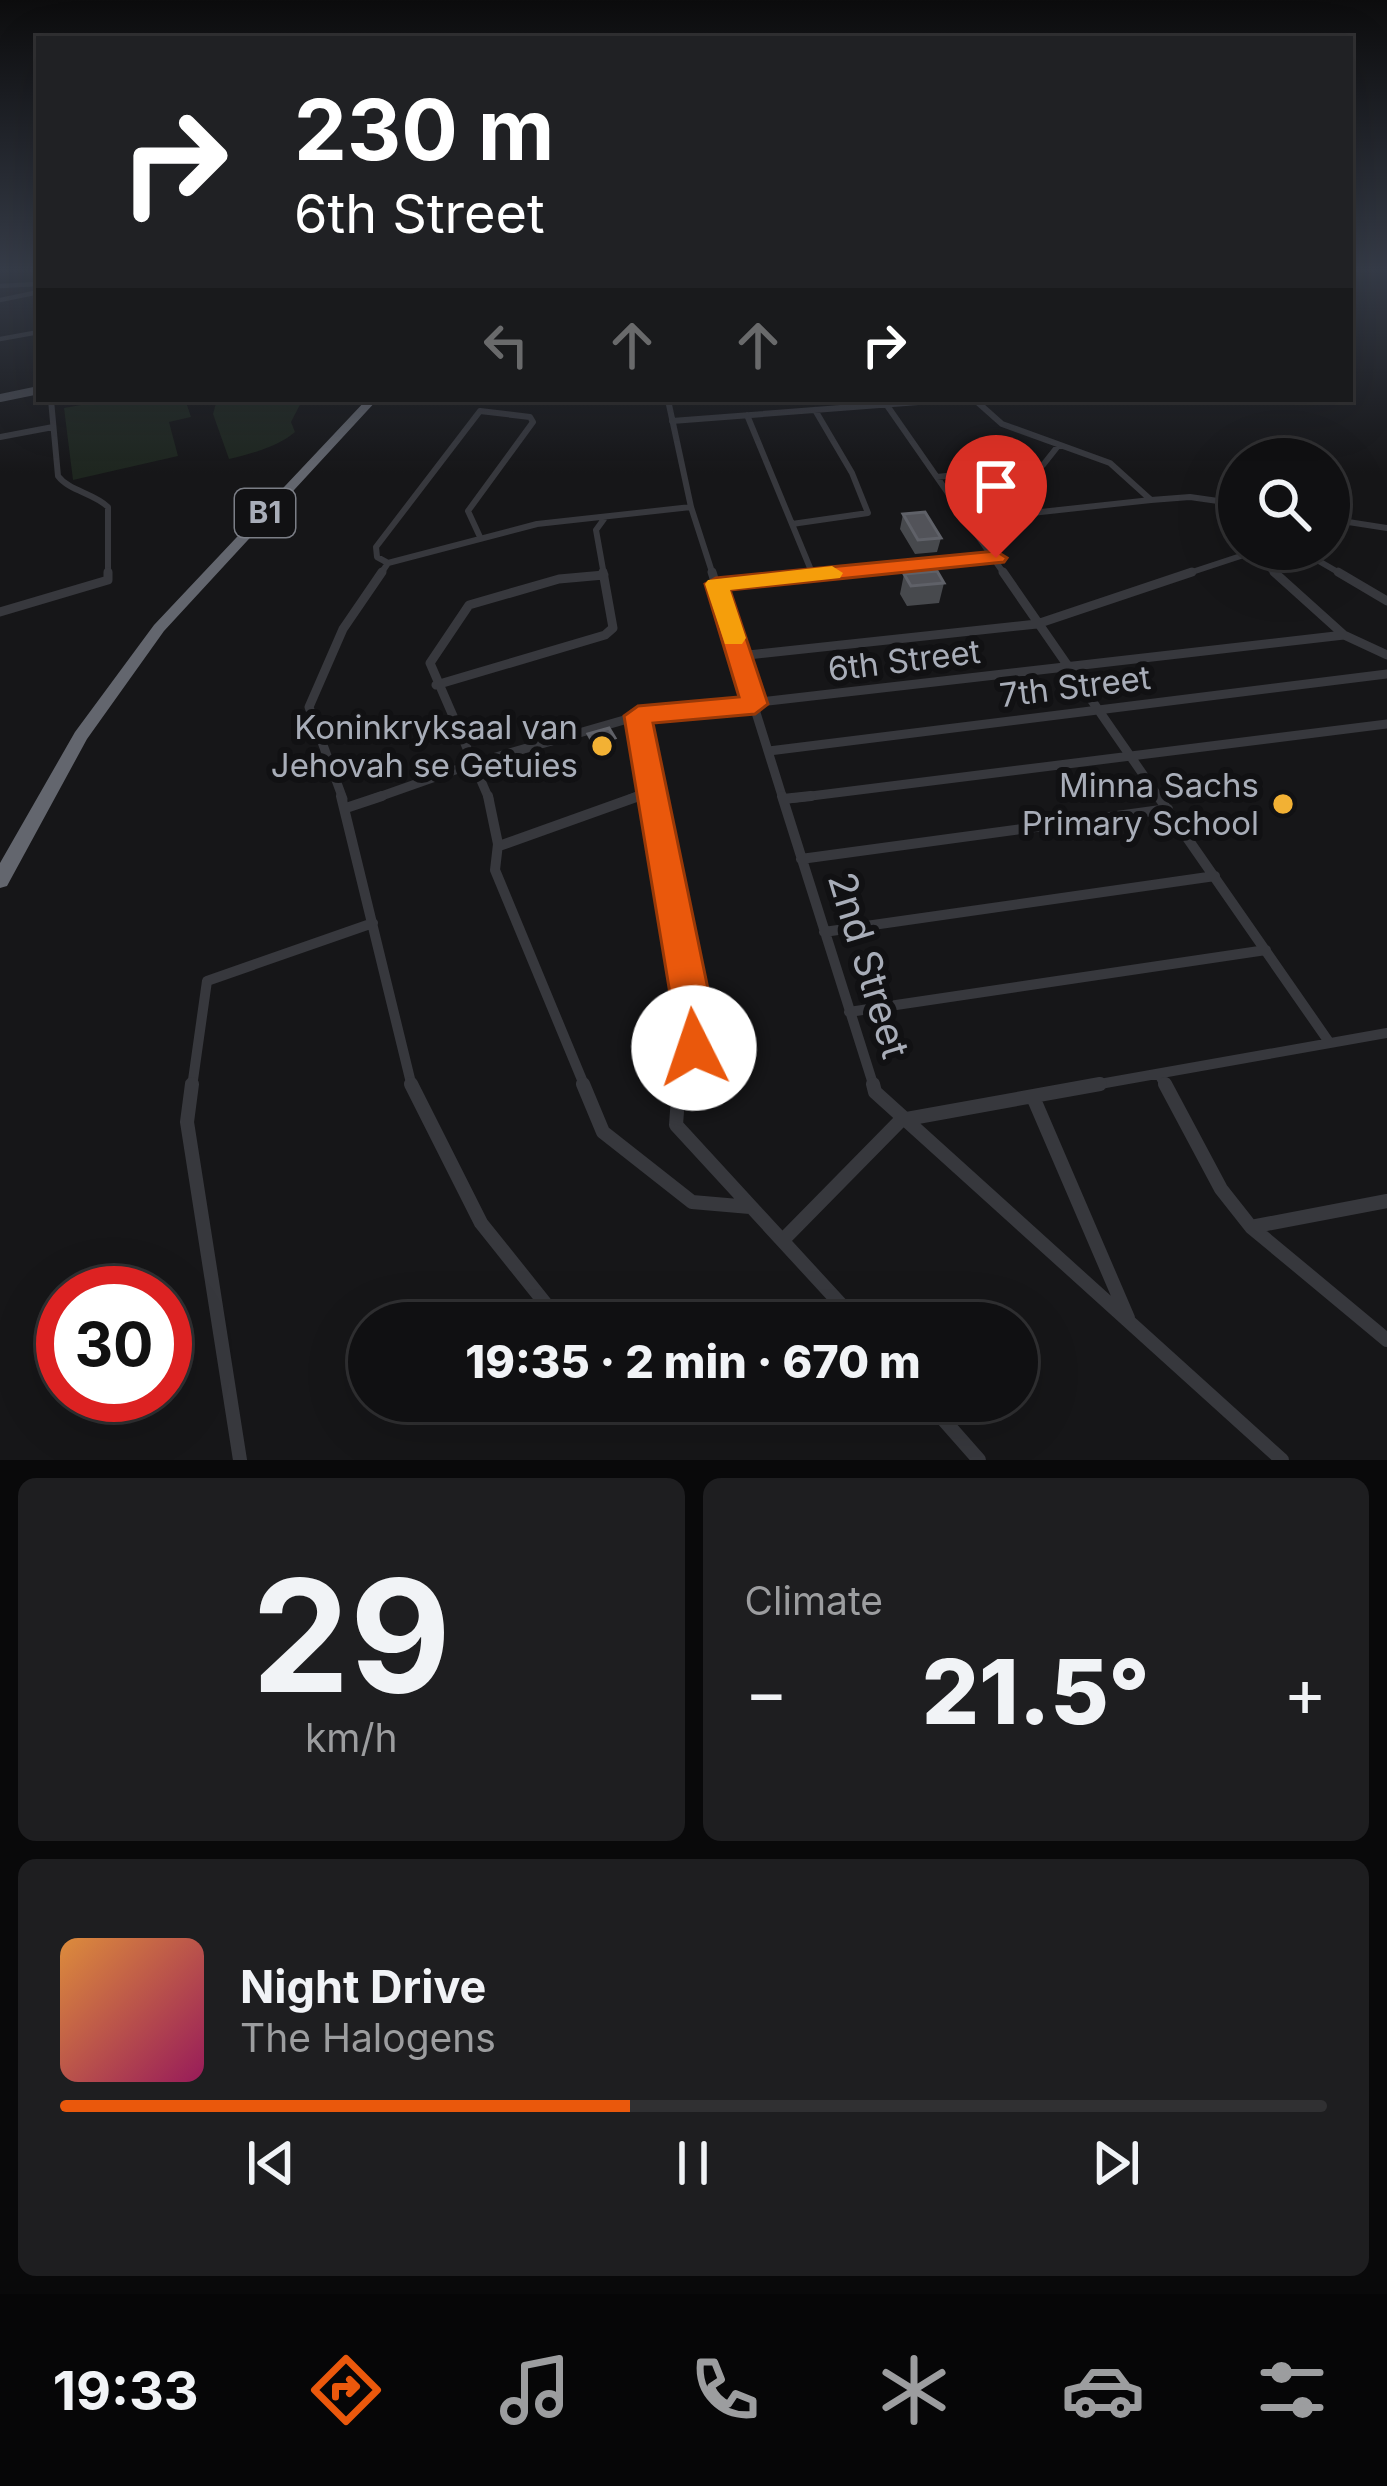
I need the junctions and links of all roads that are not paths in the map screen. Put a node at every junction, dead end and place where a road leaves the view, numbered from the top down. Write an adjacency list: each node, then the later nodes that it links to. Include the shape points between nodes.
1 (36, 391): 2 (main road)
2 (0, 398)
3 (51, 402): 12 (street)
4 (370, 402): 56 (highway, B1, via 159,628 81,736)
5 (668, 402): 11 (street, 2nd Street)
6 (916, 402): 8 (street)
7 (977, 402): 14 (street, via 1002,424)
8 (886, 404): 9 (street); 15 (street)
9 (815, 410): 10 (street); 21 (street, via 868,514)
10 (747, 415): 11 (street); 21 (street)
11 (671, 421): 18 (street, 2nd Street)
12 (53, 427): 13 (street); 34 (street, via 63,483 108,507 108,580)
13 (0, 437)
14 (1058, 446): 15 (street, via 1043,465); 16 (street, via 1110,463)
15 (937, 476): 20 (street)
16 (1151, 500): 17 (street); 20 (street)
17 (1218, 501)
18 (691, 507): 19 (street); 32 (street, 2nd Street)
19 (611, 515): 24 (street); 30 (street, via 597,524)
20 (968, 520): 25 (street)
21 (793, 524): 31 (street)
22 (1350, 524): 23 (street)
23 (1387, 528)
24 (480, 537): 26 (street); 26 (street, via 468,511 530,417 480,411 376,547)
25 (996, 558): 31 (street); 35 (street)
26 (388, 562): 51 (street, via 343,629 309,707)
27 (1218, 564): 35 (street)
28 (1277, 570): 36 (street)
29 (1334, 570): 33 (street)
30 (604, 575): 41 (street, via 469,605 430,663); 41 (street, via 613,628 605,634)
31 (814, 575): 32 (street)
32 (716, 584): 38 (street, 2nd Street)
33 (1387, 601)
34 (0, 611)
35 (1037, 625): 38 (street); 39 (street)
36 (1344, 635): 37 (street); 39 (street, 6th Street)
37 (1387, 655)
38 (739, 656): 42 (street, 2nd Street)
39 (1069, 669): 42 (street, 6th Street); 43 (street)
40 (1387, 674): 43 (street, 7th Street)
41 (436, 685): 48 (street)
42 (755, 704): 44 (street, 6th Street); 46 (street, 2nd Street)
43 (1100, 711): 46 (street, 7th Street); 47 (street)
44 (638, 716): 48 (street, 6th Street); 49 (street)
45 (1387, 724): 47 (street)
46 (769, 751): 50 (street, 2nd Street)
47 (1131, 757): 50 (street); 52 (street)
48 (475, 763): 51 (street, 6th Street); 53 (street)
49 (654, 790): 53 (street); 67 (street, via 697,1023 673,1115)
50 (783, 799): 54 (street, 2nd Street)
51 (346, 808): 57 (street)
52 (1168, 809): 54 (street); 55 (street)
53 (502, 845): 67 (street, via 495,870 603,1132 692,1202)
54 (801, 859): 58 (street, 2nd Street)
55 (1215, 876): 58 (street); 59 (street)
56 (0, 880)
57 (373, 922): 70 (street, via 412,1088 481,1223); 75 (street, via 207,981 187,1122)
58 (824, 932): 60 (street, 2nd Street)
59 (1266, 950): 60 (street); 62 (street)
60 (848, 1012): 65 (street, 2nd Street, via 875,1092)
61 (1387, 1034): 62 (street)
62 (1328, 1042): 63 (street)
63 (1159, 1074): 64 (street); 68 (street, via 1221,1189)
64 (1034, 1097): 65 (street); 72 (street)
65 (901, 1120): 69 (street); 72 (street, 2nd Street)
66 (1387, 1201): 68 (street)
67 (750, 1207): 69 (street)
68 (1251, 1227): 73 (street)
69 (784, 1239): 71 (street)
70 (544, 1302)
71 (840, 1302)
72 (1130, 1324): 77 (street, 2nd Street)
73 (1387, 1340)
74 (946, 1422): 76 (street)
75 (240, 1460)
76 (979, 1460)
77 (1282, 1460)

